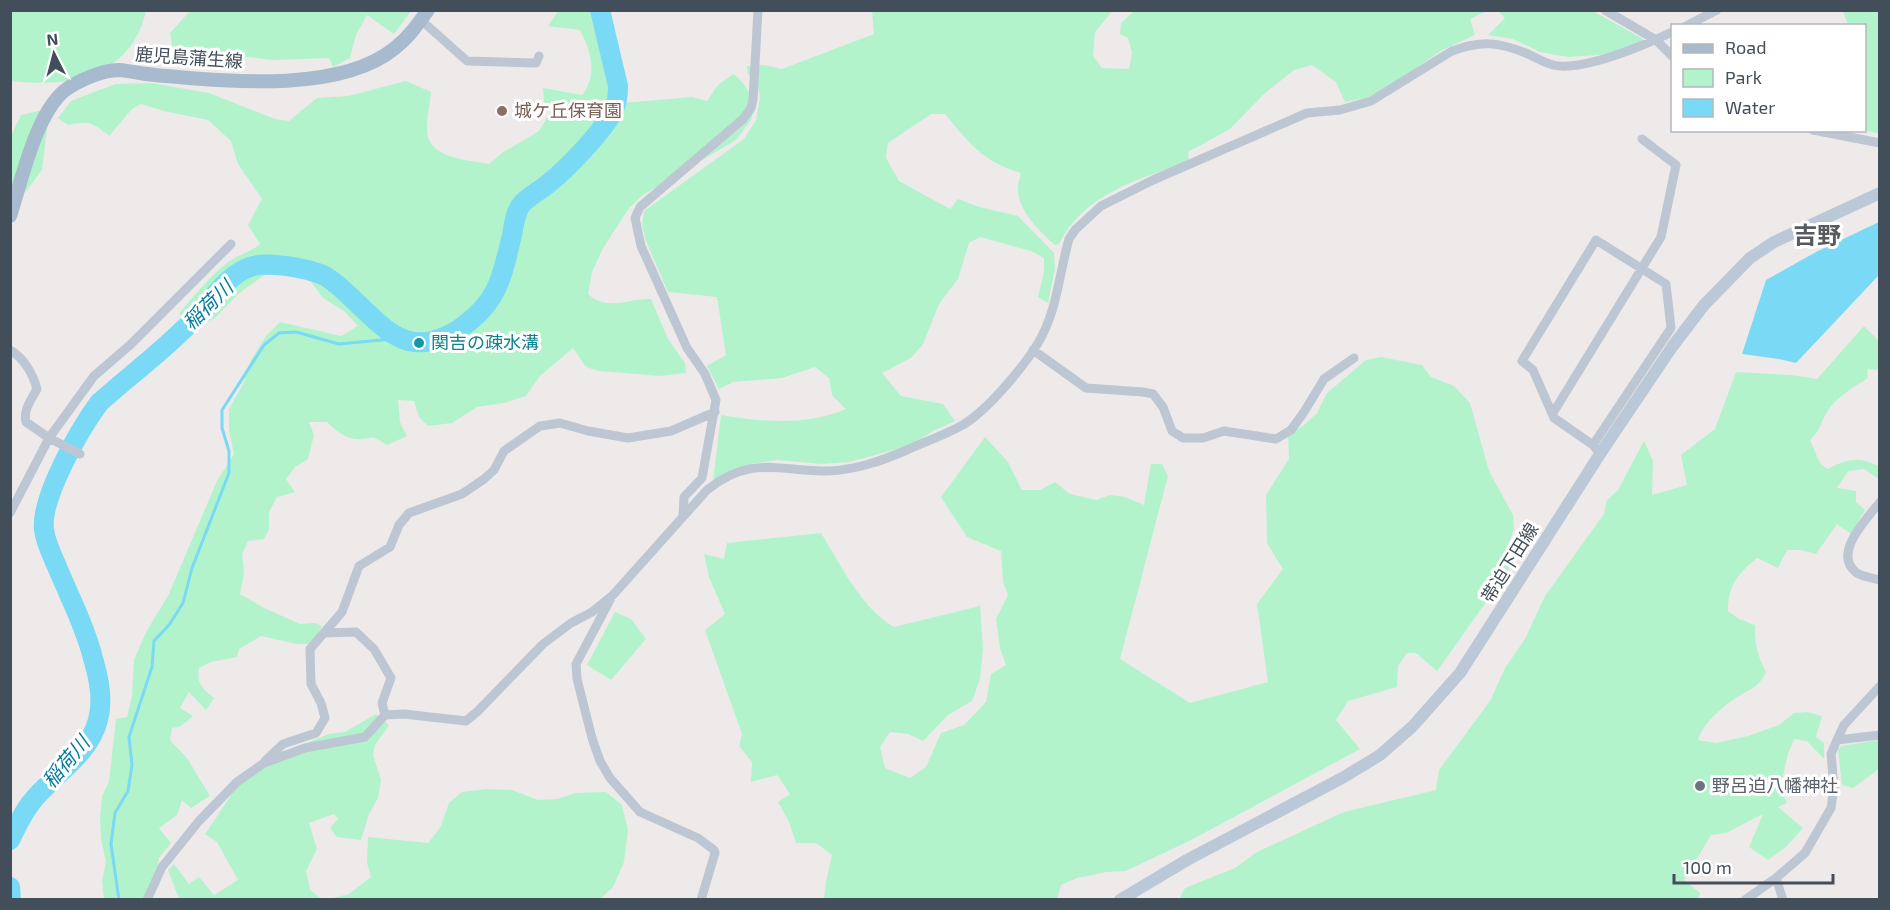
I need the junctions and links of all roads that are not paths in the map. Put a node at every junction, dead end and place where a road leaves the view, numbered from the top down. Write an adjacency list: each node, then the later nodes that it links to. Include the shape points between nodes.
1 (758, 10): 20 (street, via 753,100 747,114 640,207 635,218 641,246 682,338 714,392)
2 (1605, 10): 7 (street)
3 (1717, 10): 5 (street)
4 (425, 15): 9 (street, via 467,61 536,63); 14 (main road, 鹿児島蒲生線, via 394,49 360,68 336,75 273,81 118,70 72,86 47,112)
5 (1690, 24)
6 (1671, 32): 7 (street)
7 (1656, 40): 8 (street); 18 (street, via 1573,66 1554,66 1504,44 1463,47 1371,100 1340,110 1307,114 1153,180 1101,207 1075,230 1069,239 1051,315)
8 (1671, 55)
9 (538, 56)
10 (1823, 132): 12 (street)
11 (1642, 139): 16 (street, via 1676,165 1661,237)
12 (1880, 143)
13 (1880, 193): 23 (main road, 帯迫下田線, via 1774,242 1750,258 1704,305)
14 (10, 216)
15 (231, 244): 22 (street, via 94,376)
16 (1643, 268): 21 (street); 21 (street, via 1596,240 1522,361 1533,370); 23 (street, via 1666,284 1671,328)
17 (10, 350): 22 (street, via 21,359 37,389 27,407 26,422)
18 (1033, 350): 19 (street, via 1086,388 1153,394 1172,431 1183,438 1203,438 1224,430 1276,439 1291,430 1324,379); 27 (street, via 984,409 942,435 874,464 848,469 753,467 717,482)
19 (1354, 358)
20 (715, 412): 27 (street, via 702,478 684,497); 30 (street, via 671,431 628,438 560,423 540,426 504,451 494,470 462,495 409,513 390,547 359,566 342,612)
21 (1553, 413): 23 (street, via 1554,418)
22 (49, 438): 24 (street); 26 (street)
23 (1596, 450): 39 (main road, 帯迫下田線, via 1460,673 1412,727 1380,755 1344,777)
24 (80, 454)
25 (1880, 502): 28 (street, via 1851,542 1847,555 1848,563 1859,574)
26 (10, 513)
27 (683, 516): 29 (street)
28 (1880, 580)
29 (613, 595): 32 (street, via 543,644 466,721); 38 (street, via 576,664 592,738 606,773 640,812 698,838 714,850)
30 (324, 633): 32 (street, via 356,632 374,649 391,678 382,703); 35 (street, via 310,650 311,684 325,718 316,732 282,744)
31 (1880, 686): 34 (street, via 1844,725)
32 (385, 715): 35 (street, via 365,737 304,748)
33 (1880, 735): 34 (street)
34 (1837, 740): 36 (street, via 1831,754 1831,808 1805,853)
35 (262, 764): 37 (street, via 237,782 199,820 162,867)
36 (1776, 878): 40 (street); 41 (street)
37 (147, 900)
38 (701, 900)
39 (1120, 900)
40 (1745, 900)
41 (1784, 900)

